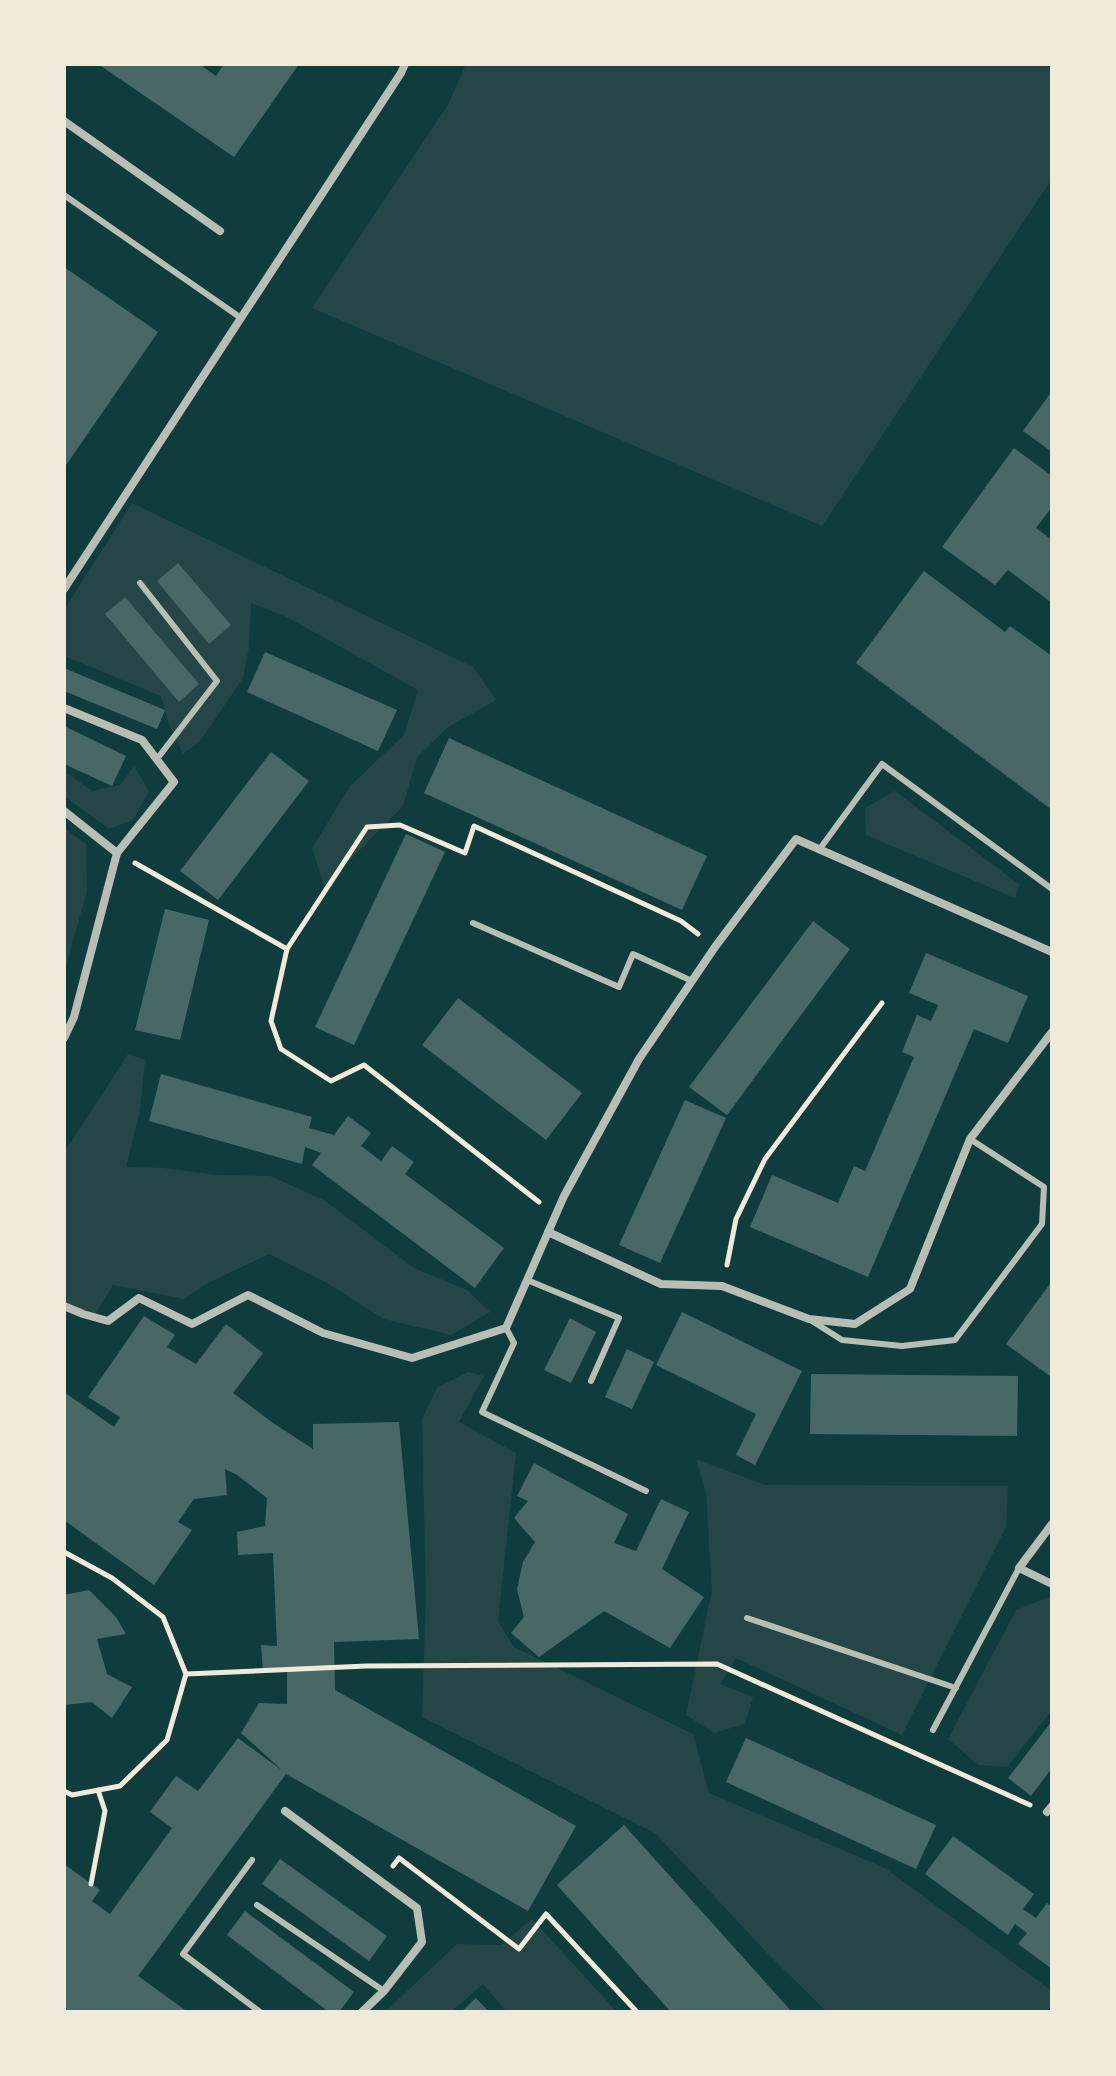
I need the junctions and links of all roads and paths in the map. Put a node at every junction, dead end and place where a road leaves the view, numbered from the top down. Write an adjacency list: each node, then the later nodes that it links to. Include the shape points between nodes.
1 (405, 64): 5 (street)
2 (64, 121): 4 (street)
3 (64, 195): 5 (lane)
4 (220, 231)
5 (241, 318): 7 (street)
6 (140, 583): 9 (lane, via 217,681)
7 (64, 589)
8 (64, 708): 9 (street, via 142,740)
9 (157, 759): 12 (street, via 174,782)
10 (64, 811): 12 (street)
11 (819, 850): 13 (lane, via 882,764); 15 (street, via 796,839); 17 (street)
12 (117, 853): 16 (path); 21 (street)
13 (1052, 889)
14 (473, 923): 18 (lane, via 619,987 633,954)
15 (715, 947): 16 (path, via 681,921 474,826 465,853 400,825 367,827); 18 (street)
16 (287, 949): 23 (path, via 271,1021 281,1049 331,1081 364,1065)
17 (1052, 952)
18 (692, 981): 23 (street, via 639,1059)
19 (882, 1003): 26 (path, via 765,1159 736,1219)
20 (1052, 1032): 22 (street)
21 (64, 1038)
22 (970, 1139): 28 (street, via 910,1289 855,1324); 28 (lane, via 1044,1187 1042,1224 955,1340 902,1346 842,1340)
23 (556, 1215): 24 (street)
24 (548, 1232): 25 (street); 26 (street, via 661,1284)
25 (527, 1280): 29 (street); 30 (lane, via 619,1318)
26 (722, 1286): 28 (street)
27 (64, 1306): 29 (street, via 108,1321 139,1298 192,1324 248,1295 323,1333 412,1358)
28 (809, 1319)
29 (506, 1328): 31 (lane, via 514,1343 482,1412)
30 (591, 1381)
31 (646, 1491)
32 (1052, 1524): 34 (street)
33 (64, 1552): 37 (path, via 112,1578 163,1617)
34 (1019, 1568): 35 (street); 38 (lane)
35 (1052, 1584)
36 (747, 1618): 38 (lane)
37 (186, 1674): 40 (path, via 167,1740 120,1786); 42 (path, via 366,1666 717,1664)
38 (956, 1688): 39 (lane)
39 (933, 1730)
40 (98, 1790): 41 (path, via 72,1795); 46 (path, via 105,1811)
41 (64, 1791)
42 (1050, 1809)
43 (285, 1811): 45 (street)
44 (252, 1860): 49 (lane, via 183,1954)
45 (382, 1883): 48 (street, via 417,1908 422,1942); 51 (path, via 399,1858 519,1949 546,1914)
46 (91, 1884)
47 (257, 1905): 48 (lane)
48 (384, 1991): 50 (street)
49 (260, 2012)
50 (362, 2012)
51 (637, 2012)

